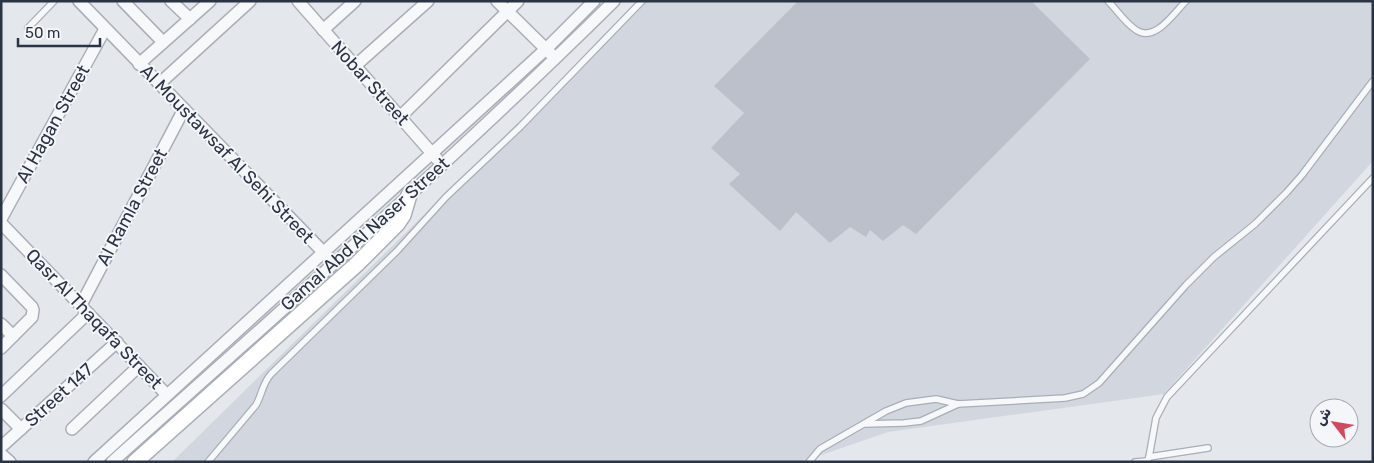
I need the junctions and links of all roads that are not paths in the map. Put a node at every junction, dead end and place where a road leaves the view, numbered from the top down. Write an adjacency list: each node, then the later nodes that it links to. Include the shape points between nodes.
1 (54, 1): 19 (lane)
2 (79, 1): 20 (street, Al Moustawsaf Al Sehi Street)
3 (123, 1): 22 (street)
4 (171, 1): 18 (street)
5 (210, 1): 18 (street)
6 (250, 1): 28 (street)
7 (298, 1): 21 (street, Nobar Street)
8 (355, 1): 21 (street)
9 (428, 1): 26 (street)
10 (497, 1): 17 (street)
11 (518, 1): 17 (street)
12 (594, 1): 23 (street, Gamal Abd Al Naser Street)
13 (614, 1): 24 (street, Gamal Abd Al Naser Street)
14 (642, 1): 61 (lane, via 514,133 446,197 397,251 270,374 256,406)
15 (1108, 1): 16 (lane, via 1132,27 1150,33 1159,29)
16 (1186, 1)
17 (508, 12): 23 (street); 30 (street)
18 (190, 19): 22 (street)
19 (28, 28)
20 (105, 29): 25 (street, Al Moustawsaf Al Sehi Street); 35 (street, Al Hagan Street)
21 (323, 30): 26 (street, Nobar Street)
22 (164, 42): 25 (street)
23 (546, 49): 24 (street); 31 (street, Gamal Abd Al Naser Street)
24 (556, 59): 32 (street, Gamal Abd Al Naser Street)
25 (140, 64): 28 (street, Al Moustawsaf Al Sehi Street)
26 (355, 66): 30 (street, Nobar Street)
27 (1373, 81): 48 (lane, via 1287,192 1186,284 1092,389 1066,398)
28 (159, 84): 29 (street, Al Moustawsaf Al Sehi Street)
29 (184, 110): 37 (street, Al Moustawsaf Al Sehi Street); 40 (street, Al Ramla Street)
30 (400, 117): 31 (street, Nobar Street)
31 (432, 153): 32 (street, Nobar Street); 37 (street, Gamal Abd Al Naser Street)
32 (442, 164): 34 (street, Gamal Abd Al Naser Street)
33 (1373, 178): 56 (lane, via 1167,397 1156,418)
34 (409, 195): 38 (street, Gamal Abd Al Naser Street); 60 (main road, via 397,224 358,264)
35 (1, 219)
36 (1, 223): 40 (street, Qasr Al Thaqafa Street)
37 (324, 253): 38 (street, Al Moustawsaf Al Sehi Street); 46 (street, Gamal Abd Al Naser Street)
38 (334, 264): 59 (street, Gamal Abd Al Naser Street)
39 (1, 275): 42 (street, via 33,310 32,317)
40 (85, 309): 43 (street, Qasr Al Thaqafa Street); 47 (street, Al Ramla Street)
41 (1, 324): 42 (street)
42 (13, 336): 44 (street)
43 (117, 342): 45 (street, Qasr Al Thaqafa Street); 51 (street, Street 147)
44 (1, 348)
45 (139, 366): 46 (street, Qasr Al Thaqafa Street); 52 (street)
46 (166, 394): 58 (street, Gamal Abd Al Naser Street)
47 (1, 396)
48 (958, 404): 50 (lane, via 921,421); 50 (lane, via 936,399 906,403)
49 (1, 409): 51 (street)
50 (864, 424): 62 (lane, via 820,449)
51 (21, 429): 53 (street, Street 147)
52 (72, 429)
53 (1, 447)
54 (1208, 448): 56 (lane)
55 (1, 454): 57 (street)
56 (1148, 460): 63 (lane)
57 (10, 462)
58 (94, 462)
59 (112, 462)
60 (136, 462)
61 (208, 462)
62 (809, 462)
63 (1135, 462)

